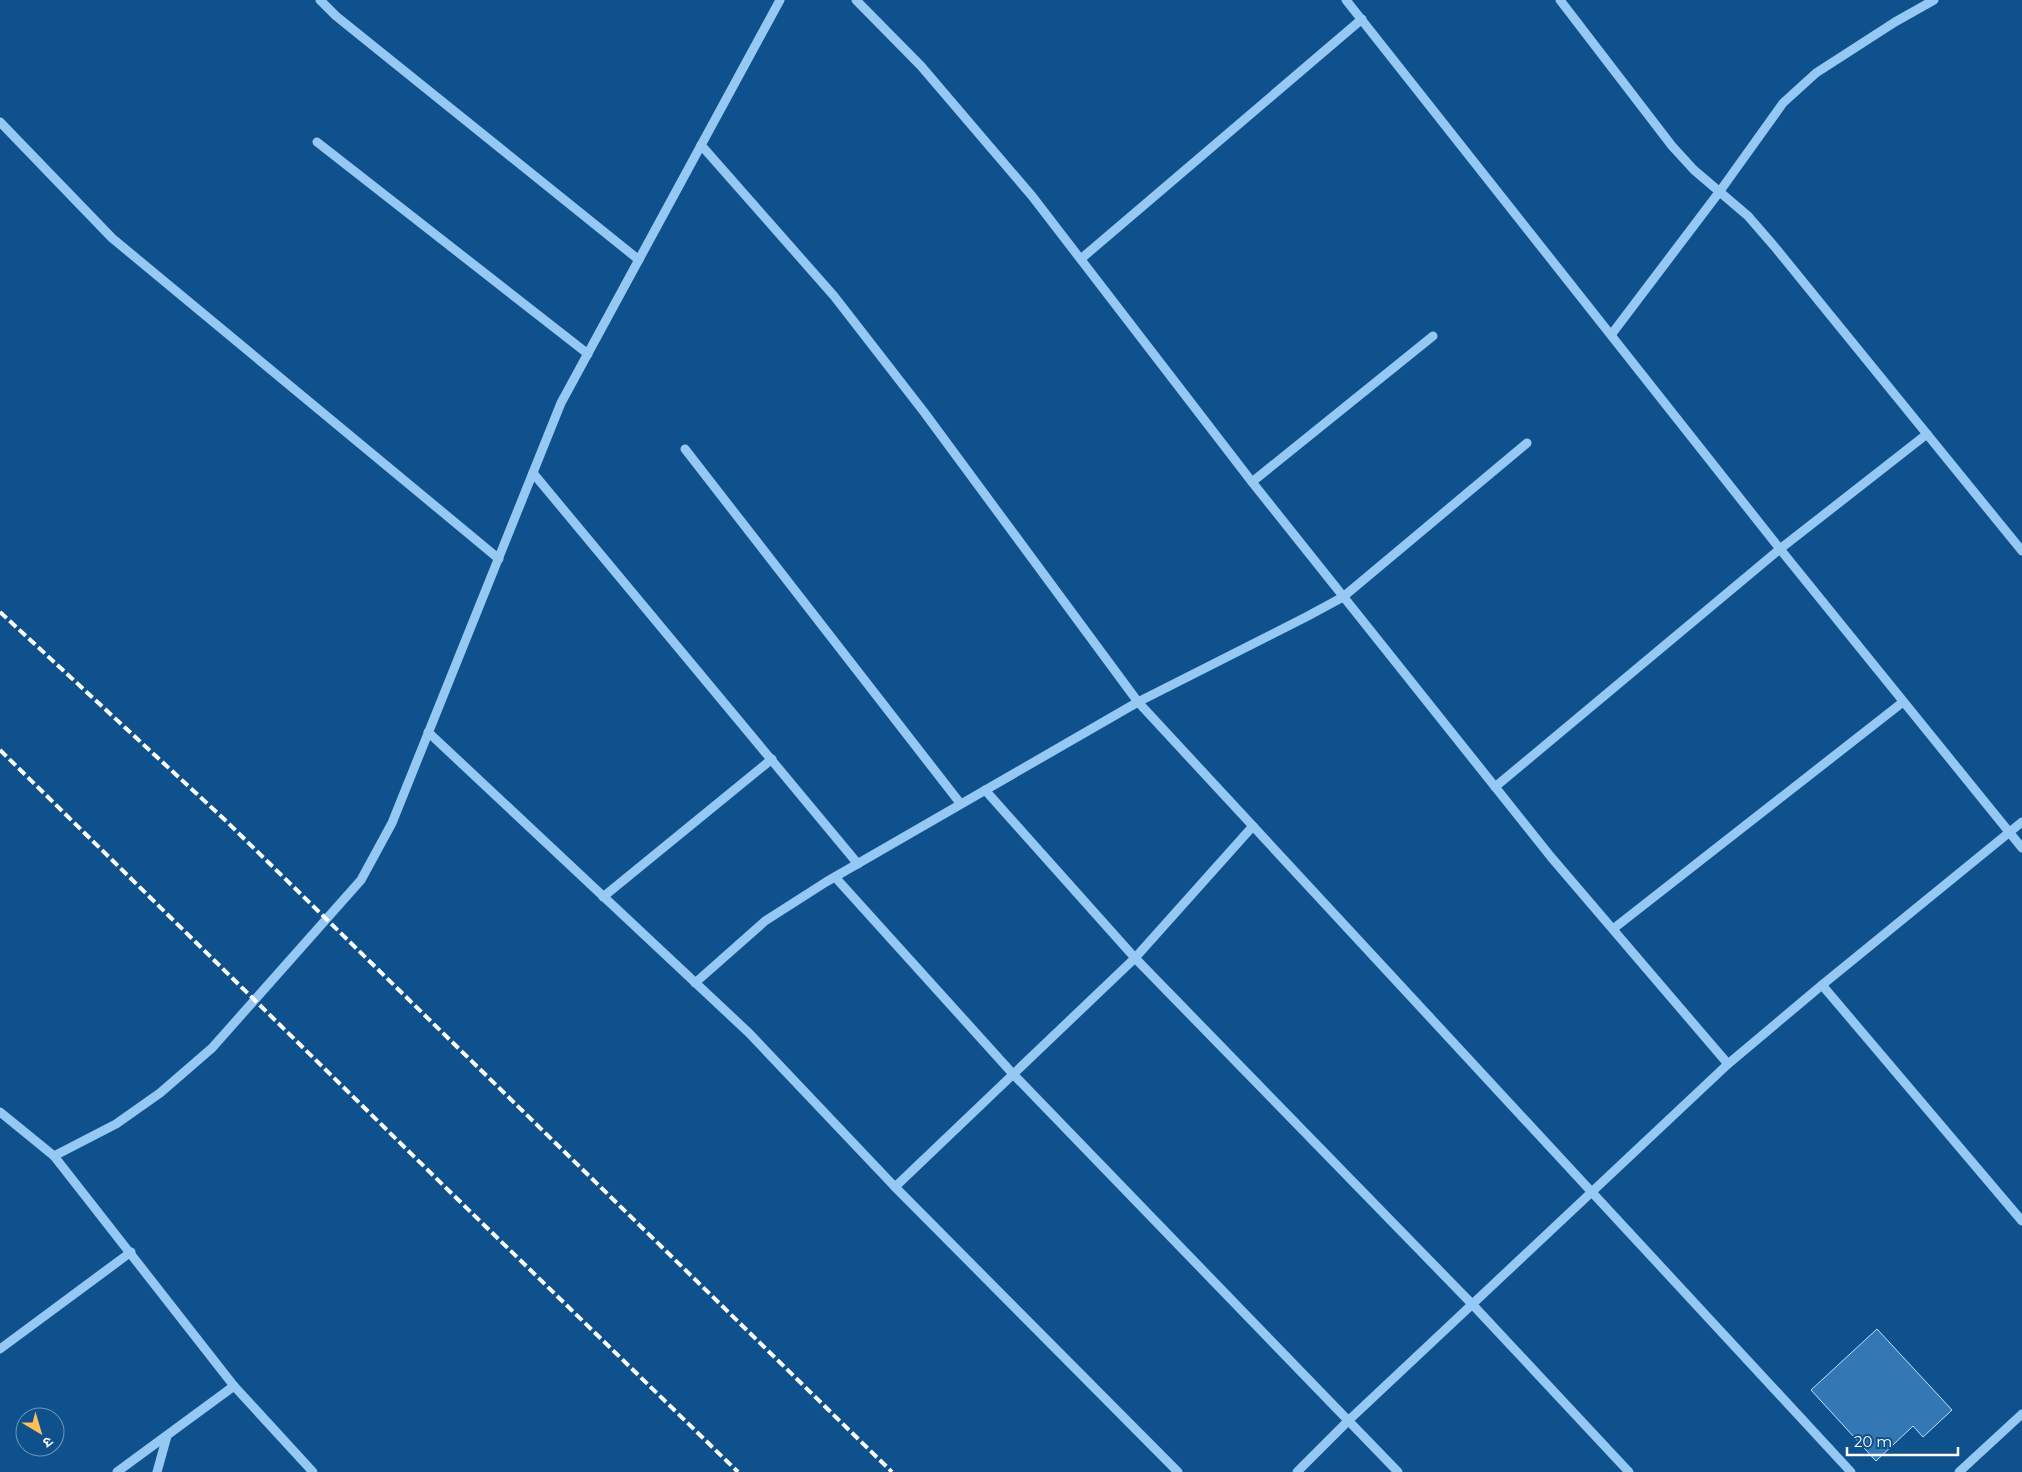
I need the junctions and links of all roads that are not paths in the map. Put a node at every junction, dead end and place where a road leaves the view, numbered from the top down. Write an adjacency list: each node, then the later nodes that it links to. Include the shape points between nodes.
1 (320, 0): 13 (street)
2 (780, 0): 10 (street)
3 (856, 0): 12 (street, via 922,66)
4 (1346, 0): 7 (street)
5 (1560, 0): 11 (street, via 1672,146)
6 (1934, 0): 11 (street, via 1816,73 1783,103)
7 (1362, 19): 12 (street); 14 (street)
8 (0, 122): 24 (street, via 112,238)
9 (317, 142): 16 (street)
10 (702, 144): 13 (street); 26 (street, via 840,304 924,412)
11 (1720, 191): 14 (street); 17 (street, via 1774,246)
12 (1082, 258): 21 (street)
13 (639, 260): 16 (street)
14 (1611, 335): 22 (street)
15 (1433, 336): 21 (street)
16 (588, 354): 20 (street, via 561,403)
17 (1927, 434): 22 (street); 23 (street)
18 (1527, 443): 25 (street)
19 (685, 449): 32 (street)
20 (533, 473): 24 (street); 29 (street)
21 (1252, 482): 25 (street)
22 (1780, 549): 27 (street); 30 (street)
23 (2022, 551)
24 (498, 559): 28 (street)
25 (1343, 597): 26 (street); 30 (street)
26 (1138, 702): 31 (street); 34 (street)
27 (1903, 702): 35 (street); 40 (street)
28 (428, 732): 39 (street); 47 (street, via 392,823 361,880 212,1048 160,1093 116,1124)
29 (772, 759): 37 (street); 39 (street)
30 (1495, 787): 40 (street)
31 (985, 790): 32 (street); 41 (street)
32 (960, 803): 37 (street)
33 (2022, 822): 35 (street)
34 (1253, 826): 41 (street); 49 (street)
35 (2010, 833): 36 (street); 43 (street)
36 (2022, 848)
37 (858, 864): 38 (street)
38 (835, 876): 42 (street, via 765,921); 45 (street)
39 (603, 897): 42 (street)
40 (1613, 929): 44 (street)
41 (1135, 958): 45 (street); 52 (street)
42 (695, 983): 48 (street, via 749,1033)
43 (1822, 985): 44 (street); 50 (street)
44 (1728, 1064): 49 (street)
45 (1013, 1074): 48 (street); 56 (street)
46 (2, 1118): 47 (street)
47 (54, 1156): 51 (street)
48 (895, 1188): 61 (street)
49 (1593, 1192): 52 (street); 65 (street)
50 (2022, 1221)
51 (131, 1252): 53 (street); 54 (street)
52 (1472, 1304): 56 (street); 64 (street)
53 (0, 1349)
54 (234, 1386): 57 (street); 60 (street)
55 (2022, 1414): 66 (street)
56 (1350, 1420): 62 (street); 63 (street)
57 (167, 1436): 58 (street); 59 (street)
58 (117, 1472)
59 (157, 1472)
60 (313, 1472)
61 (1178, 1472)
62 (1297, 1472)
63 (1398, 1472)
64 (1629, 1472)
65 (1851, 1472)
66 (1959, 1472)

